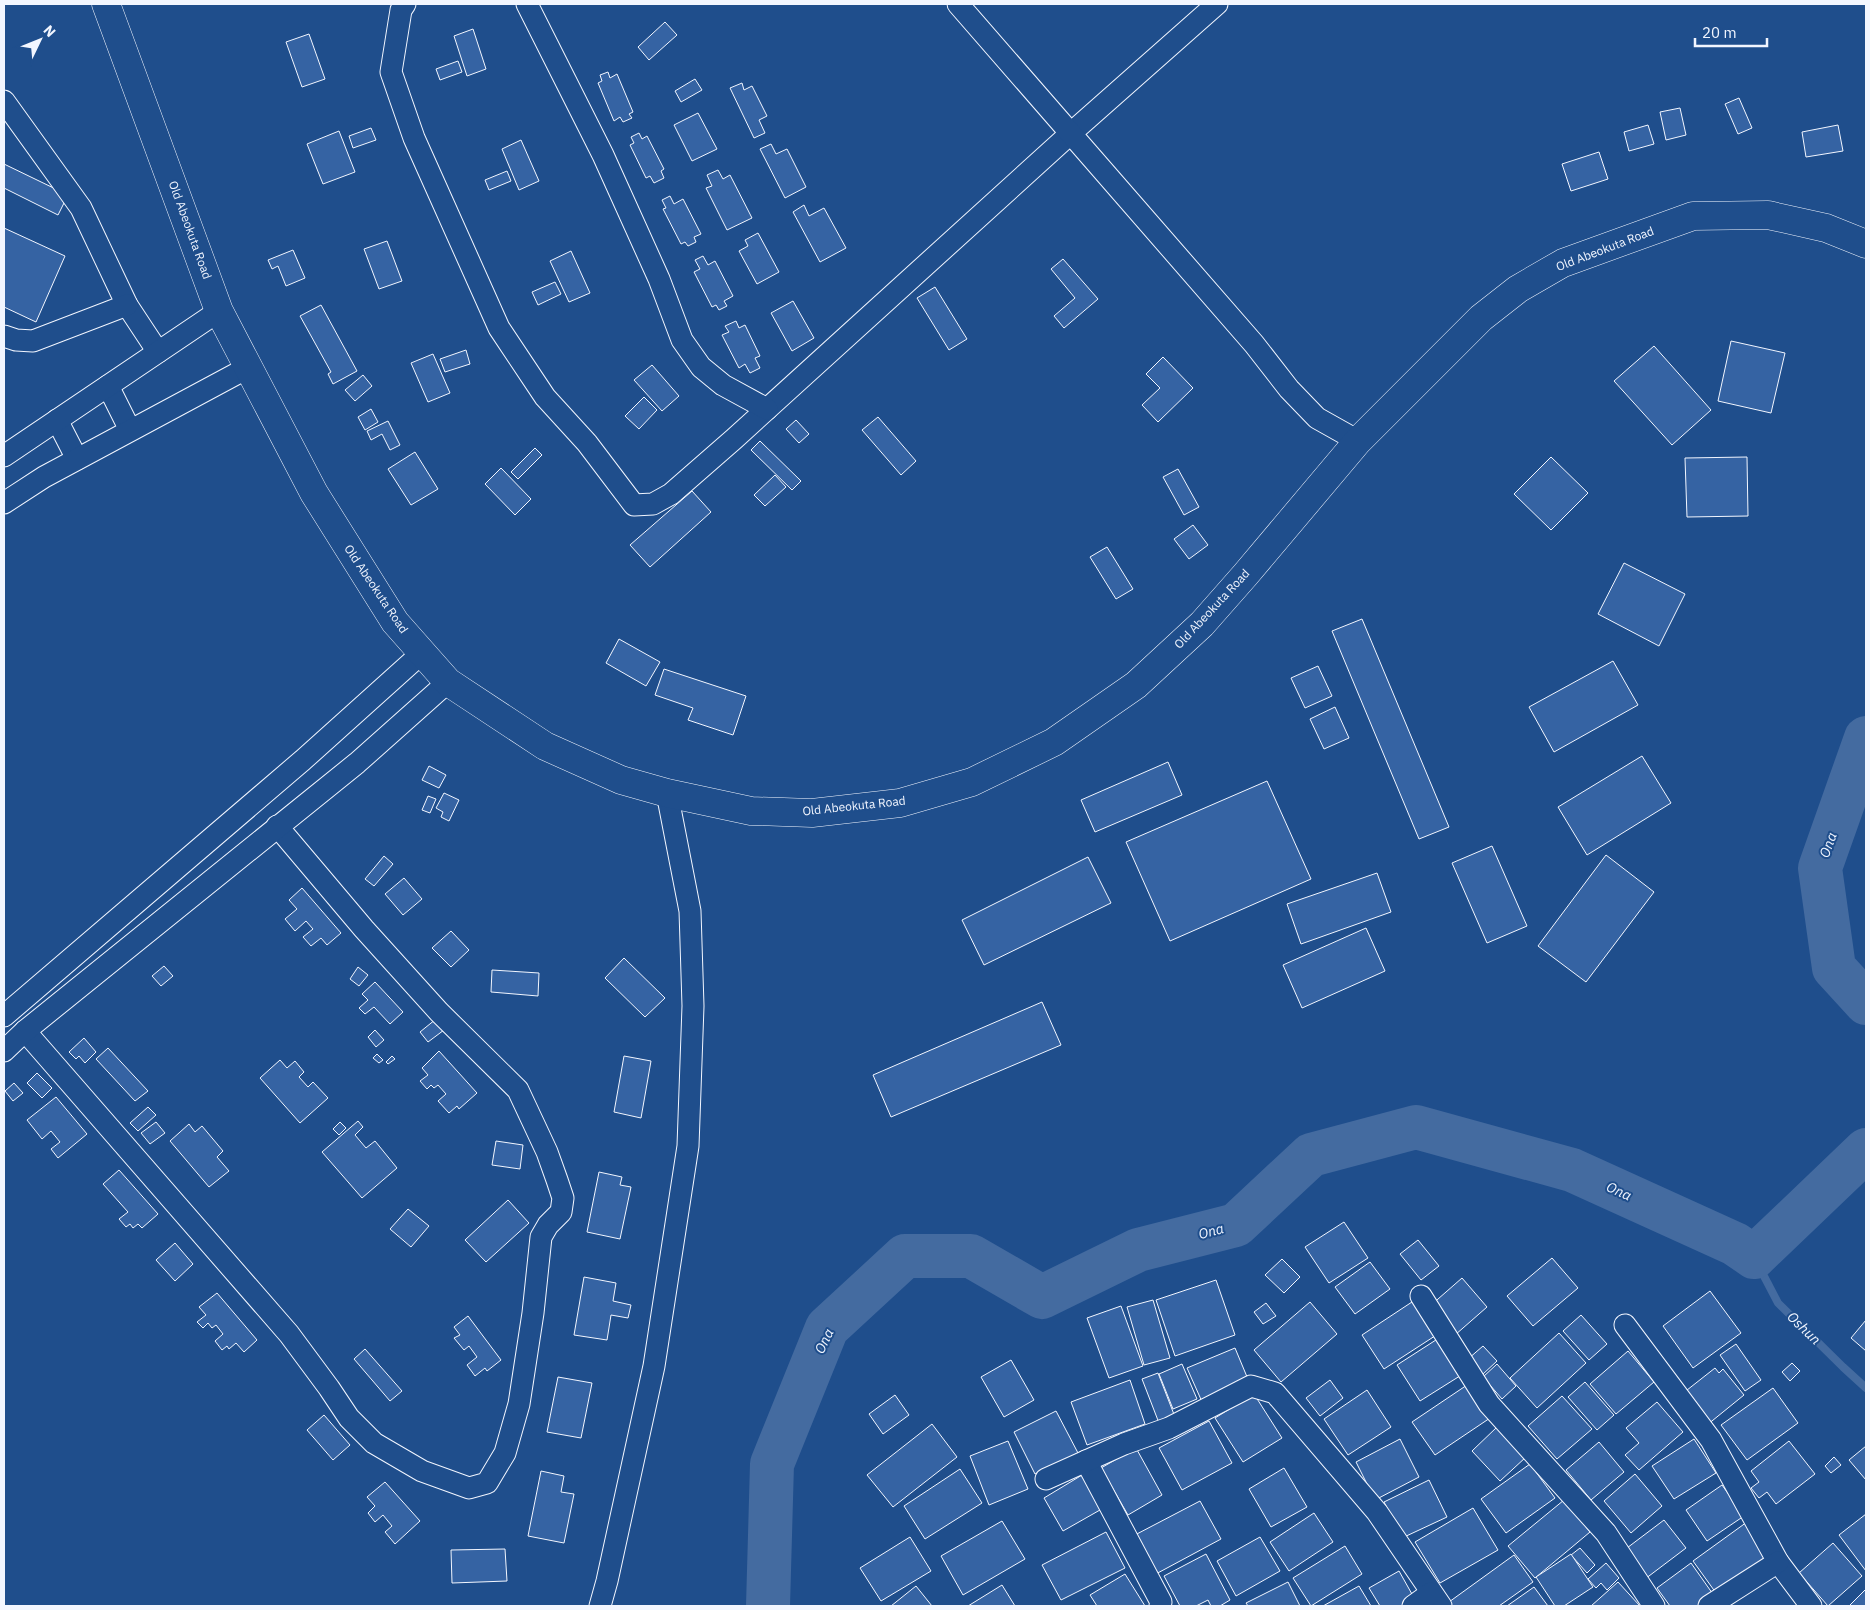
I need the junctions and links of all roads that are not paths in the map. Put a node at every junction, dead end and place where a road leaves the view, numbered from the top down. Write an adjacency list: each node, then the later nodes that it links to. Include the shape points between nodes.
1 (106, 4): 10 (highway, Old Abeokuta Road)
2 (405, 4): 15 (street, via 401,10 391,72 414,138 499,328 545,397 587,443 634,505 653,504 671,494)
3 (526, 4): 15 (street, via 603,154 659,279 682,340 701,367 723,385)
4 (958, 4): 7 (street)
5 (1217, 4): 7 (street)
6 (4, 101): 9 (street, via 81,208)
7 (1070, 134): 15 (street); 18 (street, via 1317,418)
8 (1866, 243): 18 (highway, Old Abeokuta Road, via 1826,228 1768,215 1693,216 1563,263 1518,289 1481,318)
9 (127, 305): 11 (street, via 33,341); 12 (street)
10 (220, 311): 12 (street); 13 (highway, Old Abeokuta Road)
11 (4, 336)
12 (158, 352): 14 (street)
13 (249, 367): 17 (street); 22 (highway, Old Abeokuta Road, via 314,493 395,622)
14 (108, 386): 16 (street); 17 (street)
15 (767, 409)
16 (57, 420): 19 (street); 20 (street)
17 (130, 430): 20 (street)
18 (1358, 441): 24 (highway, Old Abeokuta Road, via 1202,624 1136,685 1054,742 972,782 900,803 812,813 751,811)
19 (4, 456)
20 (77, 459): 21 (street)
21 (4, 503)
22 (422, 653): 23 (highway, Old Abeokuta Road); 26 (street, via 296,766)
23 (448, 682): 24 (highway, Old Abeokuta Road, via 545,746 621,780); 25 (street, via 357,764)
24 (667, 793): 35 (street, via 690,911 693,1006 688,1146 654,1366)
25 (277, 826): 27 (street); 27 (street, via 439,1012 518,1090 547,1152 563,1198 562,1212 541,1236 519,1404 505,1453 487,1483 469,1488 422,1471 374,1443 348,1418 289,1334)
26 (4, 1016)
27 (25, 1031): 28 (street)
28 (4, 1051)
29 (1421, 1296): 38 (street, via 1488,1404 1606,1533)
30 (1625, 1326): 33 (street, via 1711,1440)
31 (1086, 1461): 32 (street); 34 (street, via 1169,1428 1252,1386 1275,1393 1377,1512); 36 (street, via 1161,1602)
32 (1046, 1479)
33 (1778, 1562): 39 (street); 40 (street)
34 (1436, 1600): 37 (street)
35 (600, 1606)
36 (1160, 1606)
37 (1413, 1606)
38 (1654, 1606)
39 (1709, 1606)
40 (1811, 1606)

